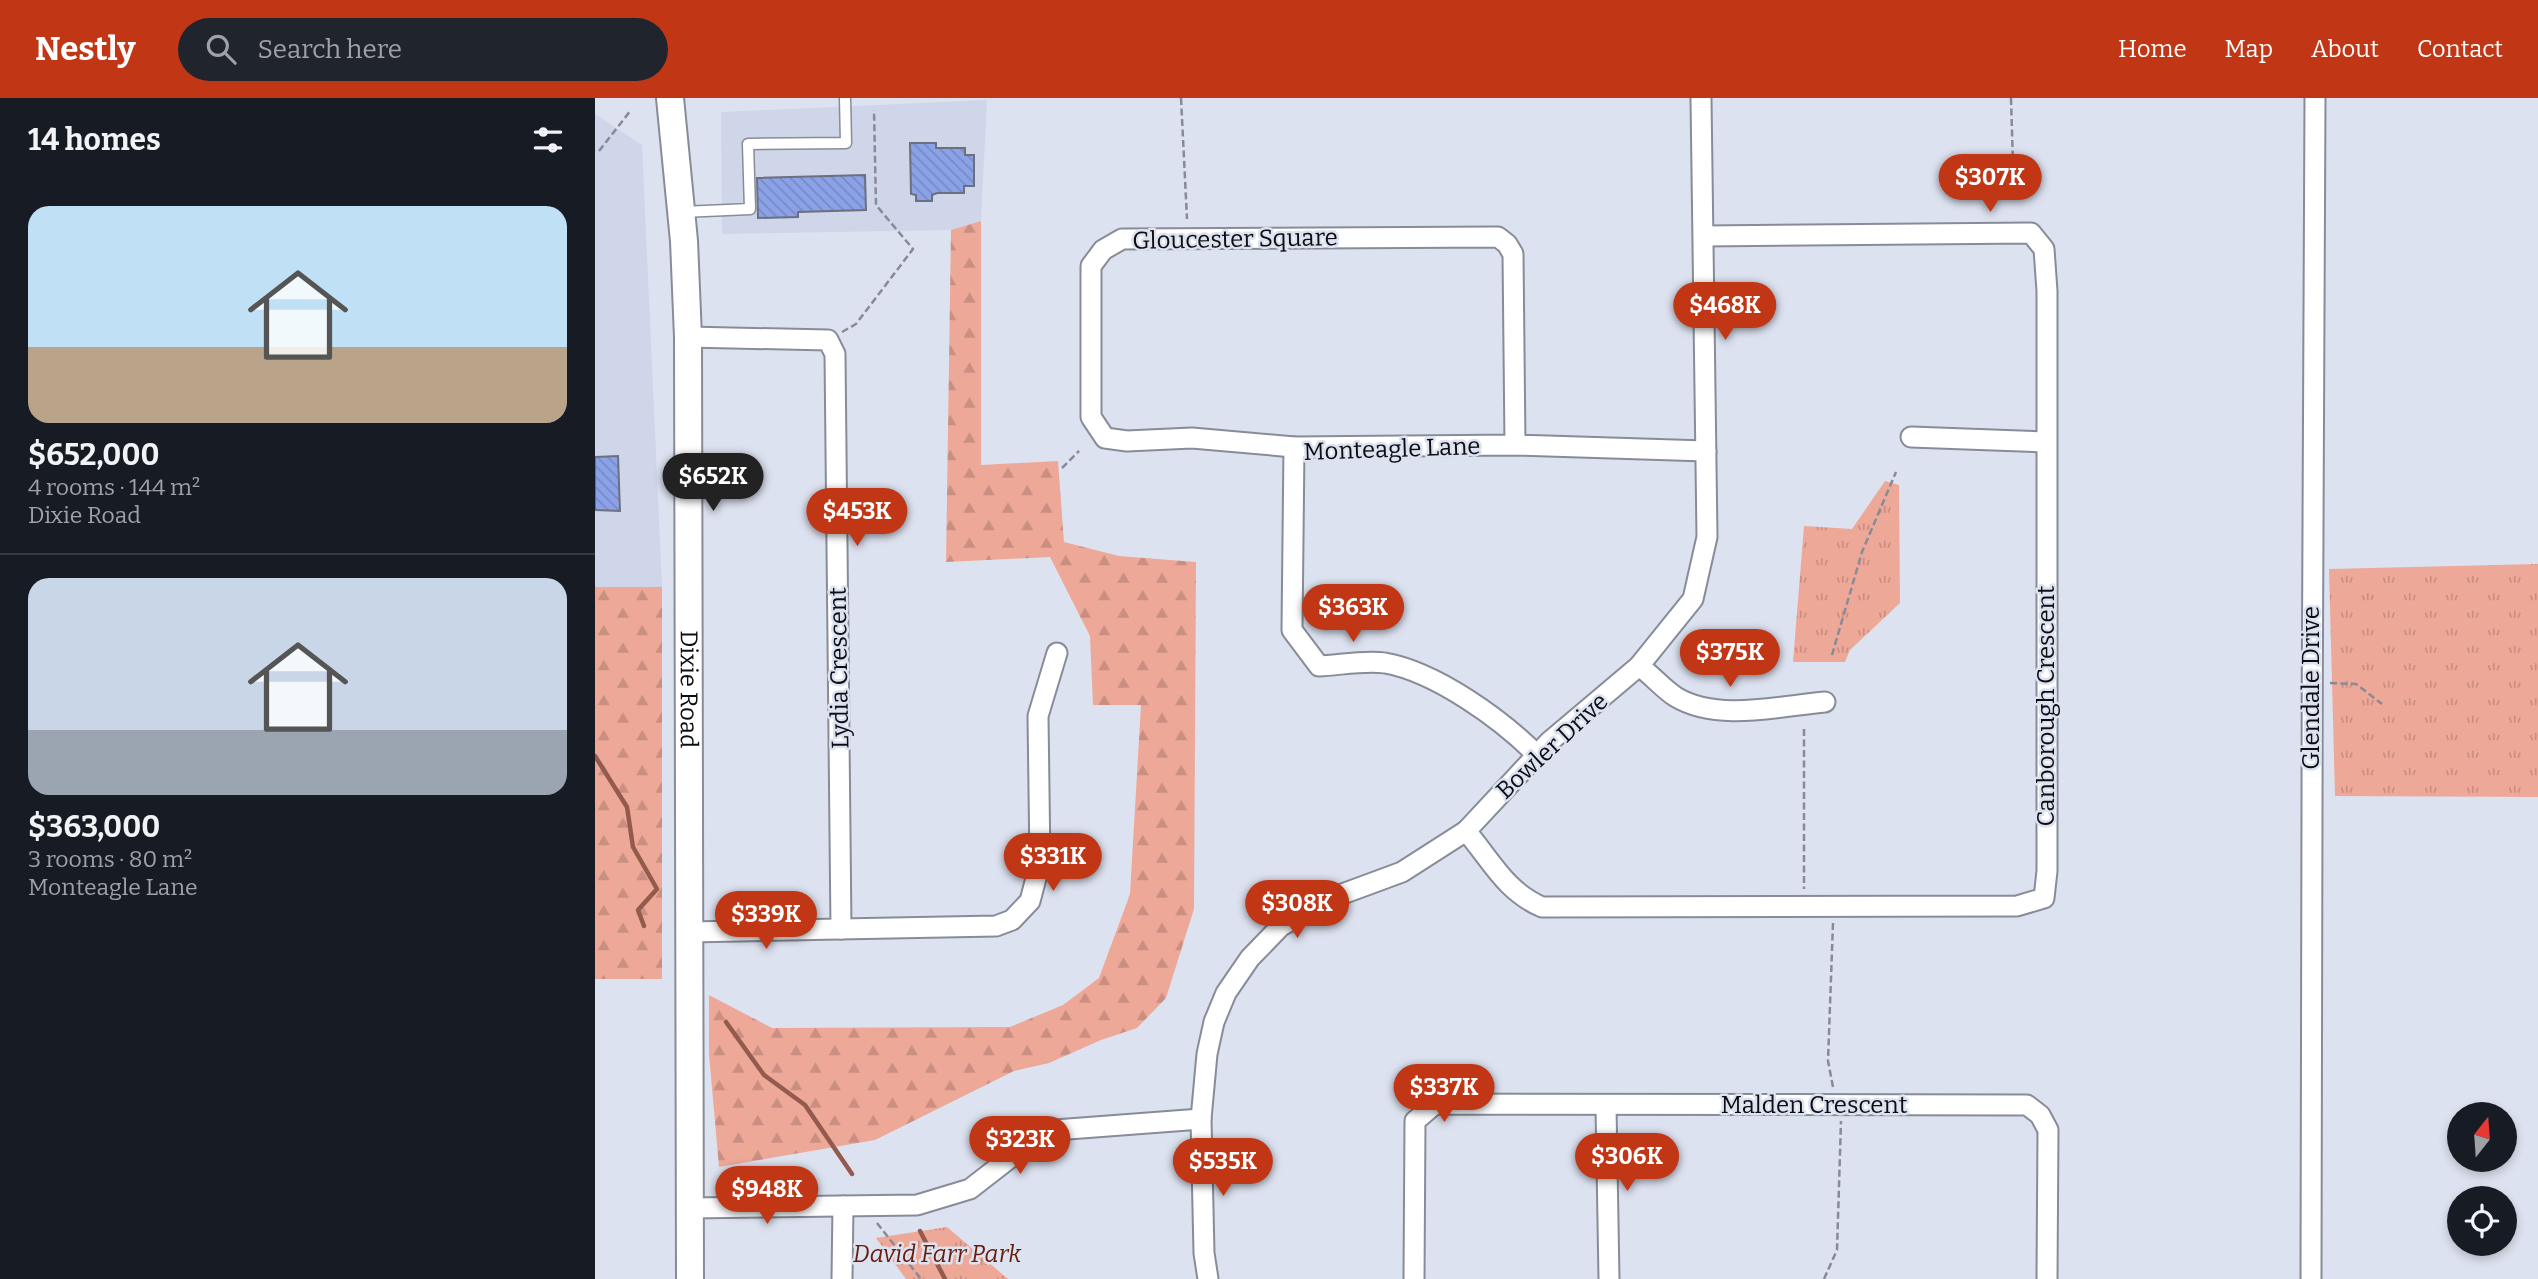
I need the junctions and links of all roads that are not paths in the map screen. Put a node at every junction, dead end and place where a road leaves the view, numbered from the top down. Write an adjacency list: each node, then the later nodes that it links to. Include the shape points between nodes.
1 (670, 98): 5 (street, Dixie Road)
2 (845, 98): 5 (lane, via 846,143 748,144 750,209)
3 (1701, 98): 6 (street, Bowler Drive)
4 (2315, 98): 30 (street, Glendale Drive)
5 (681, 212): 7 (street, Dixie Road)
6 (1704, 236): 9 (street, Canborough Crescent, via 2031,233 2044,249 2047,291); 12 (street, Bowler Drive)
7 (688, 337): 18 (street, Lydia Crescent, via 828,340 835,354); 19 (street, Dixie Road)
8 (1911, 437): 9 (street)
9 (2045, 442): 17 (street, Canborough Crescent, via 2044,898 2017,906 1542,907 1522,898 1502,880)
10 (1515, 445): 11 (street, Monteagle Lane); 11 (street, Gloucester Square, via 1513,254 1498,237 1122,239 1103,250 1091,266 1091,417 1105,438 1192,438); 12 (street, Monteagle Lane)
11 (1294, 447): 16 (street, Monteagle Lane, via 1292,630 1319,666 1384,663 1430,678)
12 (1706, 451): 14 (street, Bowler Drive, via 1707,537 1693,599)
13 (1057, 653): 18 (street, via 1038,716 1040,863 1030,901 1012,920 996,926)
14 (1639, 666): 15 (street, via 1675,696 1700,708); 16 (street, Bowler Drive)
15 (1825, 702)
16 (1537, 755): 17 (street, Bowler Drive)
17 (1466, 831): 21 (street, Bowler Drive, via 1402,872 1337,896 1281,926 1251,958 1226,993 1214,1022)
18 (841, 929): 19 (street)
19 (690, 932): 23 (street, Dixie Road)
20 (1606, 1107): 27 (street, Malden Crescent, via 1435,1104 1415,1121); 28 (street); 29 (street, Malden Crescent, via 2027,1105 2040,1115 2048,1130)
21 (1201, 1119): 22 (street, via 1055,1130 1024,1147 970,1189 916,1205); 26 (street, Bowler Drive)
22 (843, 1206): 23 (street); 25 (street)
23 (690, 1208): 24 (street, Dixie Road)
24 (690, 1279)
25 (842, 1279)
26 (1208, 1279)
27 (1414, 1279)
28 (1609, 1279)
29 (2047, 1279)
30 (2311, 1279)

